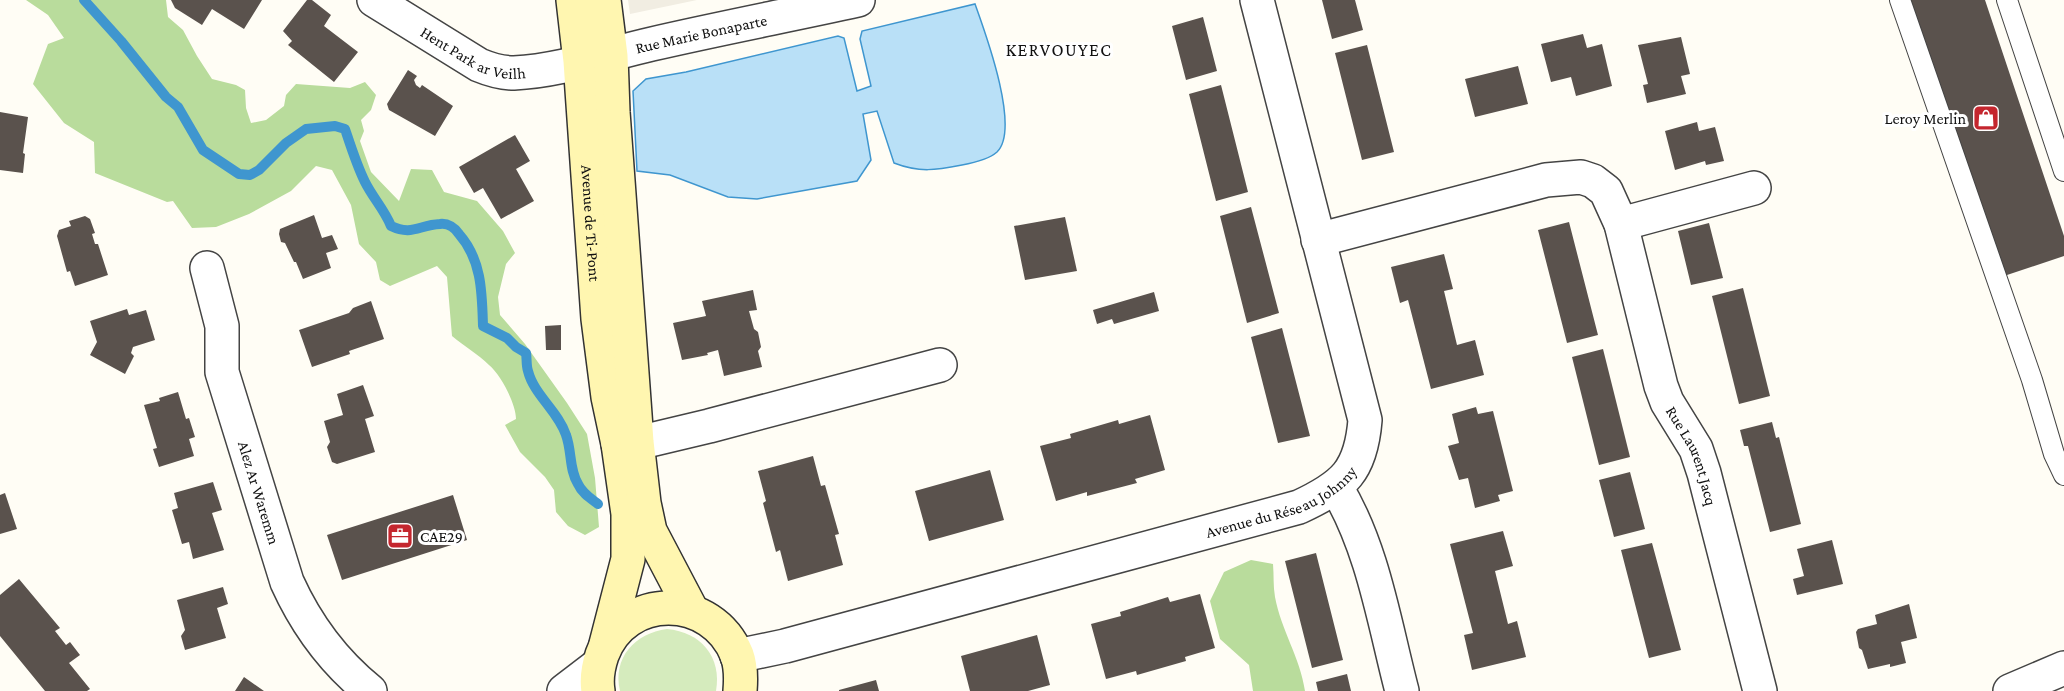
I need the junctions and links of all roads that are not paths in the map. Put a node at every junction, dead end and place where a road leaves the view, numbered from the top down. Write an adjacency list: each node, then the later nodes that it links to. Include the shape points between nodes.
1 (374, 0): 8 (street, Hent Park ar Veilh, via 494,72 528,72)
2 (573, 0): 8 (street, Avenue de Ti-Pont)
3 (604, 0): 8 (street, Avenue de Ti-Pont)
4 (858, 0): 8 (street, Rue Marie Bonaparte)
5 (1257, 0): 12 (street, Avenue du Réseau Johnny)
6 (1900, 0): 16 (lane)
7 (2007, 0): 9 (lane)
8 (596, 58): 15 (street, Avenue de Ti-Pont, via 614,123)
9 (2064, 171)
10 (1754, 188): 11 (street)
11 (1621, 224): 12 (street, Rue Laurent Jacq, via 1606,192 1581,177 1567,177); 26 (street, Rue Laurent Jacq, via 1661,386 1696,449 1704,473)
12 (1318, 240): 17 (street, Avenue du Réseau Johnny, via 1365,420 1358,459)
13 (207, 268): 22 (street, Alez Ar Waremm, via 222,326 222,372 287,582 311,628)
14 (940, 365): 15 (street, via 709,426)
15 (628, 443): 18 (street, Avenue de Ti-Pont, via 650,531); 20 (street, Avenue de Ti-Pont, via 628,559)
16 (2064, 475)
17 (1336, 487): 19 (street, Avenue du Réseau Johnny, via 1299,507); 25 (street, via 1350,509 1364,546)
18 (692, 611): 19 (street, via 727,636); 20 (street, via 673,607 634,616 618,628)
19 (737, 656): 24 (street)
20 (601, 666): 23 (street)
21 (2064, 668): 27 (street)
22 (370, 691)
23 (564, 691)
24 (740, 691)
25 (1402, 691)
26 (1760, 691)
27 (2010, 691)

